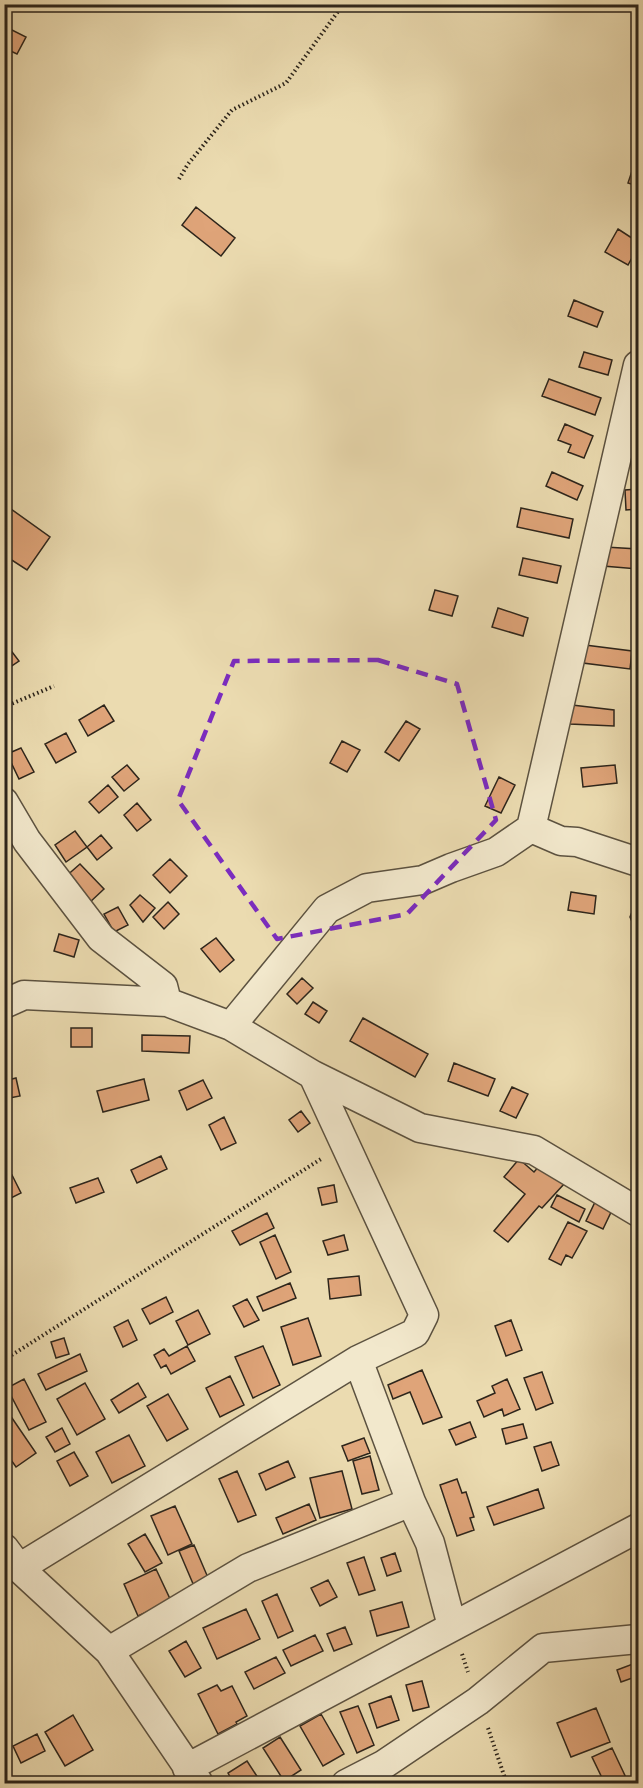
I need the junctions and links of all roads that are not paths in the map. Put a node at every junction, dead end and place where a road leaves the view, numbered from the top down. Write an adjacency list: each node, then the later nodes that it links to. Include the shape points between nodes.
1 (639, 365): 3 (street)
2 (4, 802): 5 (street, via 27,841 101,938 163,986)
3 (531, 828): 4 (street, via 561,841 577,842); 7 (street, via 496,852 423,880 367,888 327,909)
4 (639, 862)
5 (167, 1002): 6 (street, via 24,995); 7 (street)
6 (4, 1004)
7 (231, 1026): 8 (street)
8 (313, 1075): 9 (street, via 420,1128 534,1150); 10 (street, via 424,1315 415,1333)
9 (639, 1212)
10 (358, 1360): 11 (street); 13 (street)
11 (411, 1502): 14 (street, via 430,1542); 16 (street, via 248,1568)
12 (639, 1528): 14 (street)
13 (12, 1558): 16 (street)
14 (452, 1626): 17 (street)
15 (639, 1639): 18 (street, via 543,1648 478,1701 383,1765)
16 (109, 1651): 17 (street)
17 (193, 1776)
18 (346, 1784)

